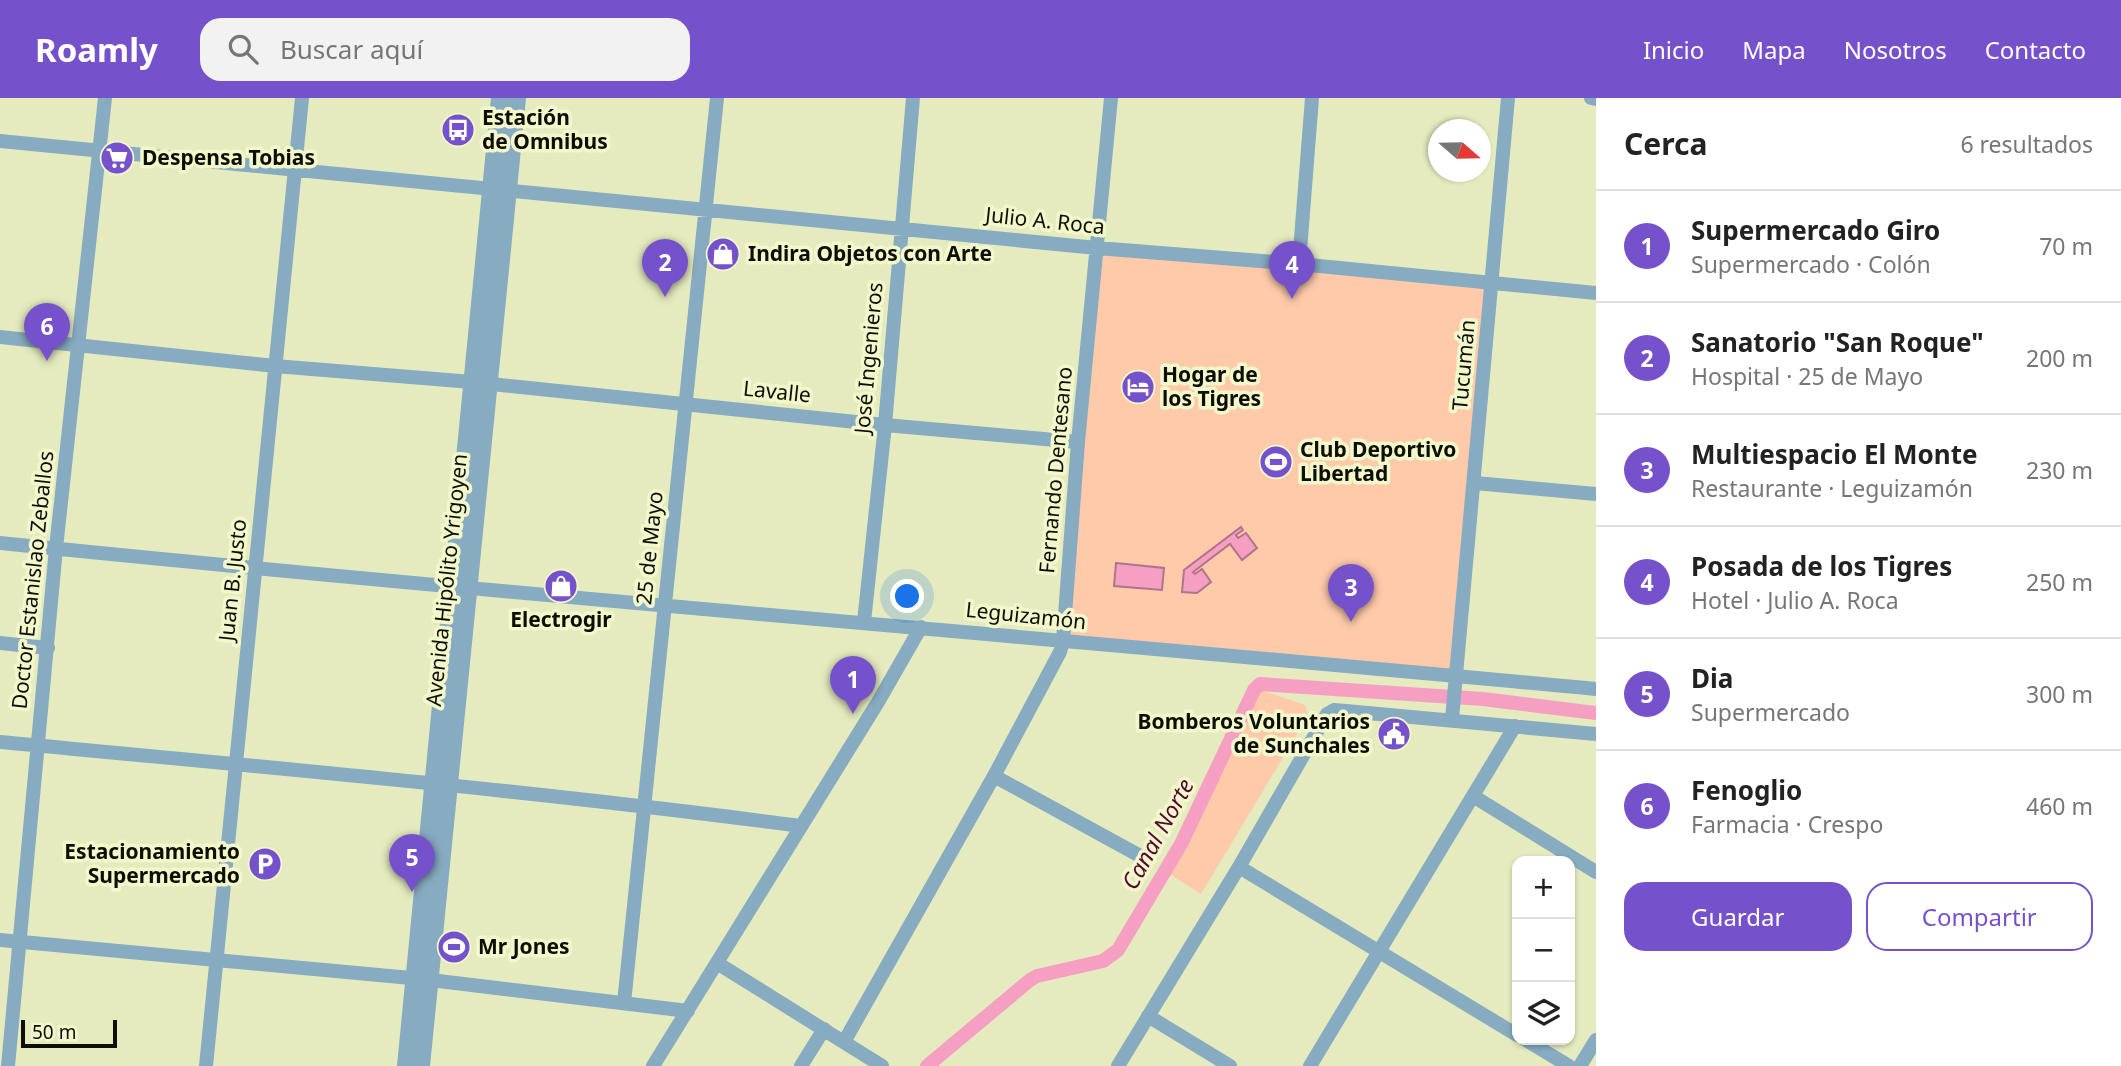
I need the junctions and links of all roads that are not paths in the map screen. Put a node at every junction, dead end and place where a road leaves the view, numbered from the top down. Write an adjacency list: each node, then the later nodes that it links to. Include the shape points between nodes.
1 (105, 98): 11 (street, Doctor Estanislao Zeballos)
2 (302, 98): 12 (street, Juan B. Justo)
3 (500, 98): 13 (street, Avenida Hipólito Yrigoyen)
4 (517, 98): 13 (street, Avenida Hipólito Yrigoyen)
5 (717, 98): 14 (street, 25 de Mayo)
6 (914, 98): 15 (street, José Ingenieros)
7 (1111, 98): 16 (street, Fernando Dentesano)
8 (1312, 98): 17 (street)
9 (1508, 98): 18 (street, Tucumán)
10 (0, 141): 11 (street, Julio A. Roca)
11 (100, 151): 12 (street, Julio A. Roca); 21 (street, Doctor Estanislao Zeballos)
12 (295, 169): 13 (street, Julio A. Roca); 22 (street, Juan B. Justo)
13 (499, 189): 14 (street, Julio A. Roca); 23 (street, Avenida Hipólito Yrigoyen)
14 (705, 209): 15 (street, Julio A. Roca); 24 (street, 25 de Mayo)
15 (902, 227): 16 (street, Julio A. Roca); 25 (street, José Ingenieros)
16 (1097, 248): 17 (street, Julio A. Roca); 26 (street, Fernando Dentesano)
17 (1299, 264): 18 (street, Julio A. Roca)
18 (1492, 283): 19 (street, Julio A. Roca); 27 (street, Tucumán)
19 (1596, 293)
20 (0, 337): 21 (street, Lavalle)
21 (79, 345): 22 (street, Lavalle); 30 (street, Doctor Estanislao Zeballos)
22 (275, 366): 23 (street, Lavalle); 31 (street, Juan B. Justo)
23 (481, 383): 24 (street, Lavalle); 32 (street, Avenida Hipólito Yrigoyen)
24 (685, 404): 25 (street, Lavalle); 33 (street, 25 de Mayo)
25 (885, 425): 26 (street, Lavalle); 34 (street, José Ingenieros)
26 (1078, 442): 36 (street, Fernando Dentesano)
27 (1475, 483): 28 (street); 39 (street, Tucumán)
28 (1596, 494)
29 (0, 542): 30 (street, Leguizamón)
30 (56, 548): 31 (street, Leguizamón); 38 (street, Doctor Estanislao Zeballos)
31 (256, 567): 32 (street, Leguizamón); 46 (street, Juan B. Justo)
32 (461, 585): 33 (street, Leguizamón); 48 (street, Avenida Hipólito Yrigoyen)
33 (666, 606): 34 (street, Leguizamón); 50 (street, 25 de Mayo)
34 (864, 622): 35 (street, Leguizamón)
35 (921, 627): 36 (street, Leguizamón); 51 (street)
36 (1063, 640): 39 (street, Leguizamón); 47 (street, Fernando Dentesano)
37 (0, 643): 38 (street)
38 (48, 648): 45 (street, Doctor Estanislao Zeballos)
39 (1457, 676): 40 (street, Leguizamón); 41 (street, Tucumán)
40 (1596, 690)
41 (1452, 719): 42 (street); 53 (street, via 1334,710 1327,714)
42 (1515, 726): 43 (street); 49 (street)
43 (1596, 734)
44 (0, 742): 45 (street)
45 (36, 746): 46 (street); 56 (street, Doctor Estanislao Zeballos)
46 (235, 765): 48 (street); 58 (street, Juan B. Justo)
47 (994, 776): 52 (street); 67 (street, Fernando Dentesano)
48 (441, 784): 50 (street); 60 (street, Avenida Hipólito Yrigoyen)
49 (1473, 796): 54 (street); 57 (street)
50 (644, 805): 51 (street); 61 (street, 25 de Mayo)
51 (801, 826): 59 (street)
52 (1142, 856)
53 (1239, 867): 57 (street); 63 (street)
54 (1596, 872)
55 (0, 940): 56 (street)
56 (19, 942): 58 (street); 69 (street, Doctor Estanislao Zeballos)
57 (1379, 952): 65 (street); 78 (street)
58 (217, 960): 60 (street); 70 (street, Juan B. Justo)
59 (717, 963): 62 (street); 64 (street)
60 (422, 979): 61 (street); 71 (street, Avenida Hipólito Yrigoyen); 72 (street, Avenida Hipólito Yrigoyen)
61 (624, 1003): 62 (street)
62 (688, 1011): 73 (street)
63 (1148, 1016): 76 (street); 77 (street)
64 (824, 1029): 67 (street); 74 (street)
65 (1512, 1032)
66 (1596, 1040): 80 (street)
67 (844, 1042): 75 (street)
68 (1534, 1045): 79 (street)
69 (8, 1066)
70 (206, 1066)
71 (406, 1066)
72 (421, 1066)
73 (653, 1066)
74 (801, 1066)
75 (882, 1066)
76 (1118, 1066)
77 (1230, 1066)
78 (1310, 1066)
79 (1569, 1066)
80 (1580, 1066)

